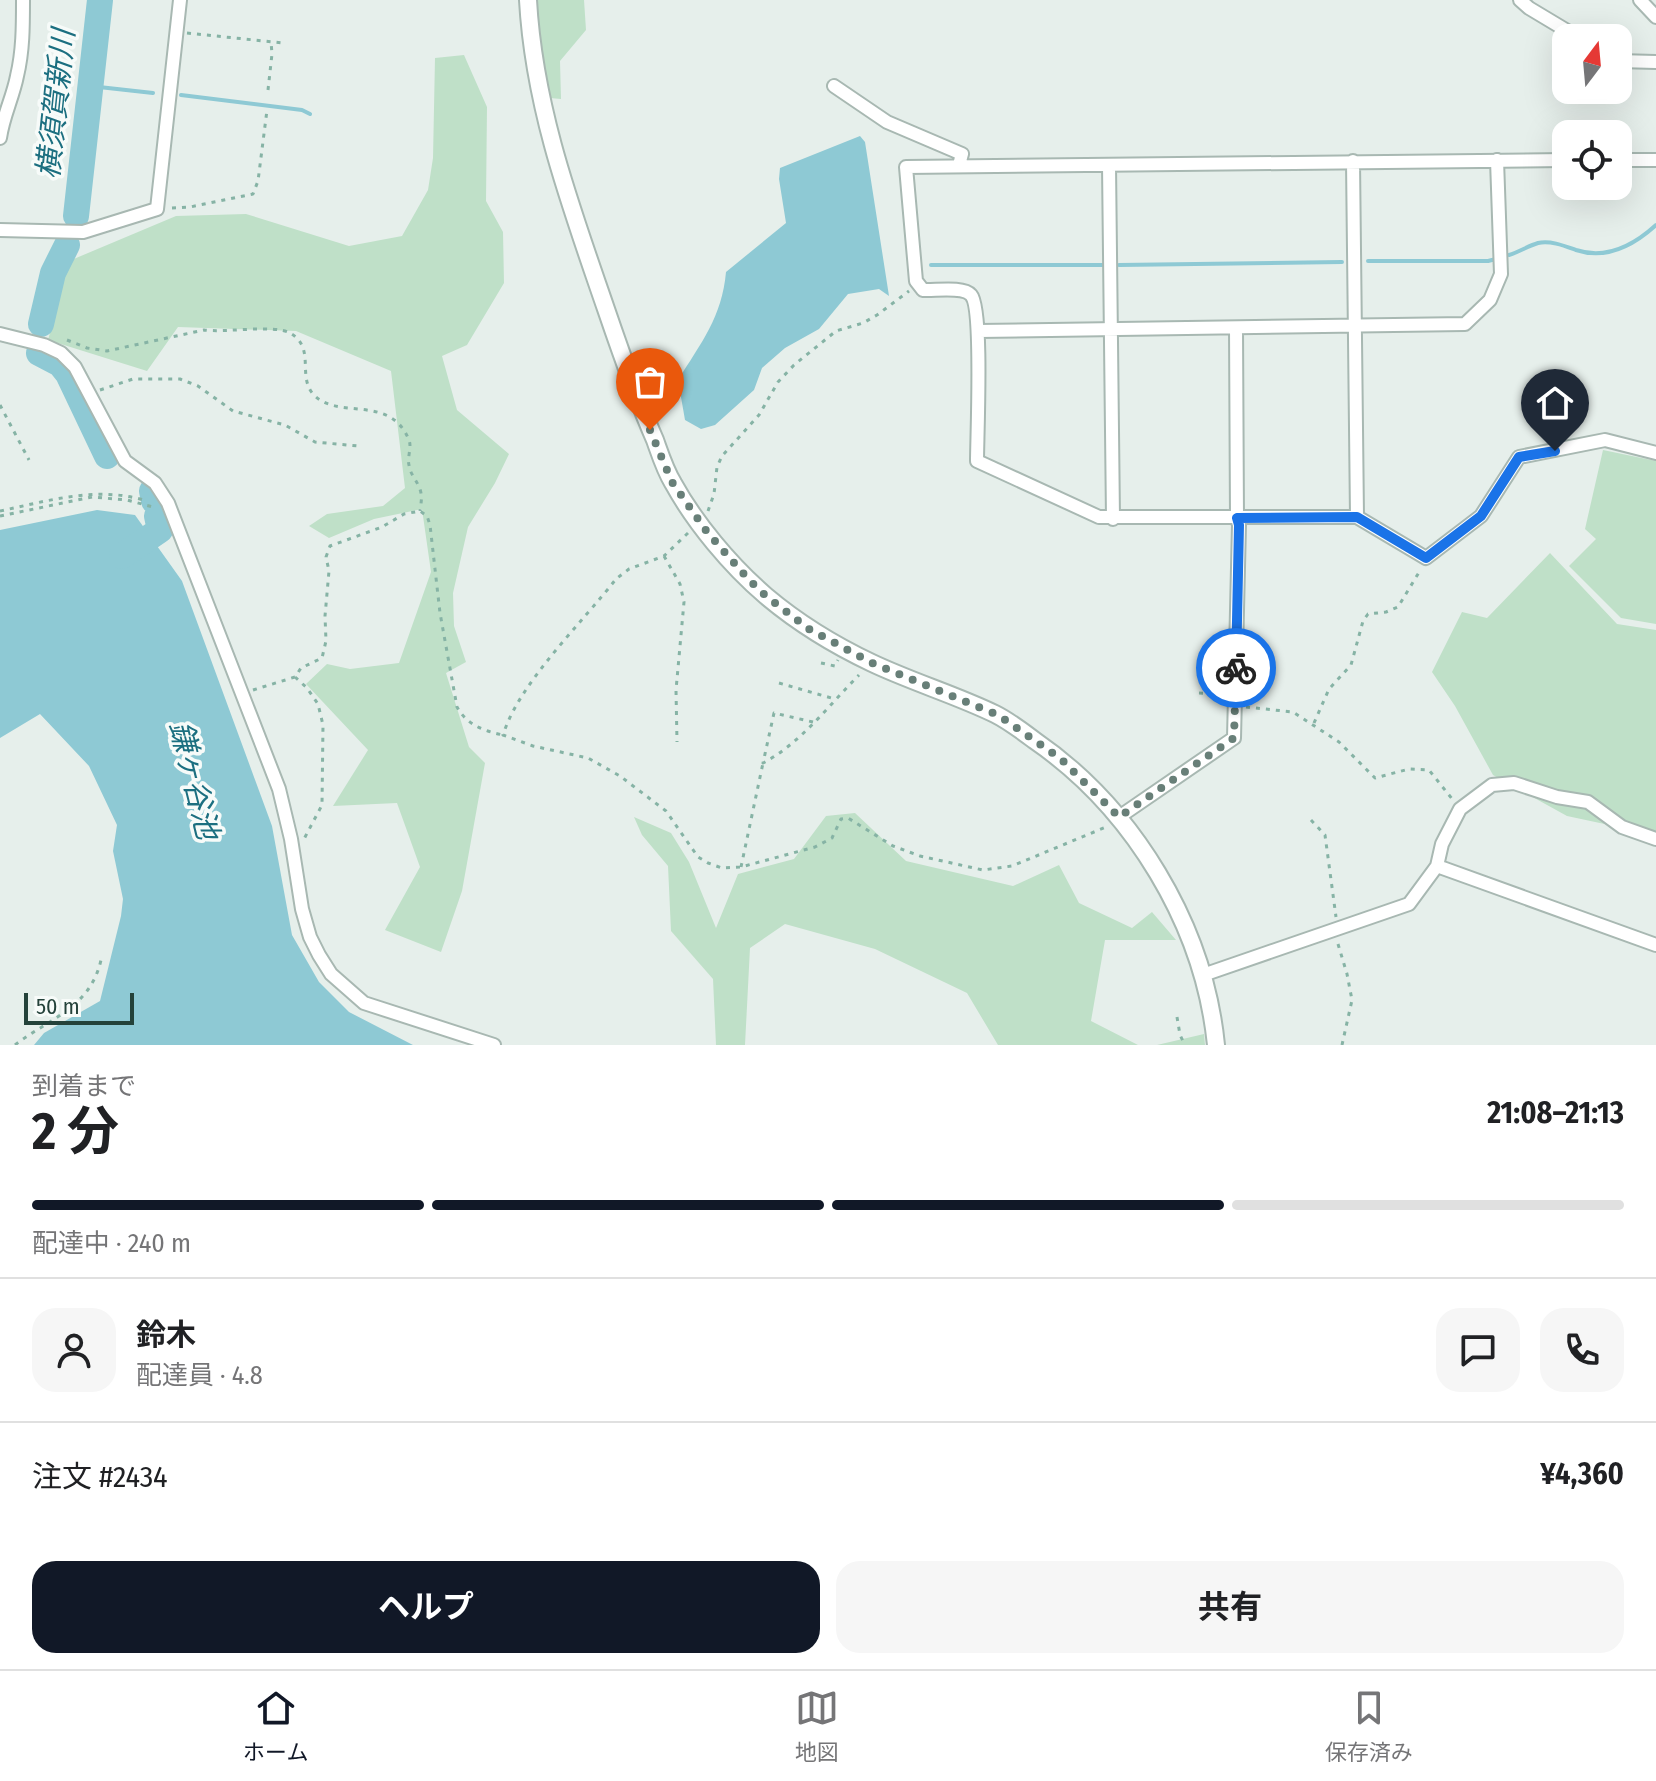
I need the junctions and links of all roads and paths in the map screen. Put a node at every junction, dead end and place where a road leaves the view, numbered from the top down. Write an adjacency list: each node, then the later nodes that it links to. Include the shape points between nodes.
1 (23, 0): 16 (street, via 17,79)
2 (180, 0): 8 (street)
3 (528, 0): 46 (street, via 539,91 562,182 629,379 672,482)
4 (1520, 0): 7 (street)
5 (1640, 0): 6 (street)
6 (1656, 17)
7 (1556, 24)
8 (176, 32): 9 (path); 25 (street)
9 (270, 42): 10 (path); 14 (path)
10 (283, 43)
11 (1632, 61): 12 (street)
12 (1656, 62)
13 (834, 86): 23 (street, via 887,122 962,154)
14 (268, 90)
15 (267, 110): 25 (path, via 253,194)
16 (1, 124): 17 (street)
17 (0, 138)
18 (1497, 160): 19 (street); 22 (street); 28 (street, via 1501,274 1490,300 1465,324)
19 (1552, 160)
20 (1632, 160): 21 (street)
21 (1656, 160)
22 (1353, 161): 24 (street); 28 (street)
23 (959, 165): 24 (street); 27 (street, via 906,167)
24 (1109, 165): 30 (street)
25 (157, 209): 26 (street, via 83,232)
26 (0, 230)
27 (918, 284): 31 (street, via 923,290 971,294); 46 (path, via 877,315 836,331 778,382 759,415 722,456 710,507)
28 (1356, 325): 29 (street); 43 (street)
29 (1236, 328): 30 (street); 44 (street)
30 (1111, 330): 31 (street); 45 (street)
31 (978, 331): 45 (street, via 977,461)
32 (0, 334): 34 (street, via 61,353)
33 (64, 339): 41 (path, via 107,351 191,331 274,329 293,334 306,352 313,393 333,405 374,410 402,429 409,440 409,469 421,491)
34 (91, 393): 36 (path, via 133,379 180,379 233,411 285,425 315,442); 40 (street, via 125,461 155,483)
35 (0, 405): 38 (path)
36 (358, 446)
37 (1656, 453): 48 (street, via 1605,440 1519,457 1481,516)
38 (29, 460)
39 (144, 500): 42 (path, via 92,493)
40 (168, 503): 42 (path, via 152,507 92,497); 52 (street)
41 (420, 511): 50 (path, via 330,546 325,651); 58 (path, via 430,525 457,707 480,729)
42 (0, 514)
43 (1357, 517): 44 (street); 48 (street)
44 (1237, 518): 45 (street); 55 (street)
45 (1113, 519)
46 (700, 521): 47 (path); 62 (street, via 749,580 809,629 872,663 998,715 1061,759)
47 (664, 556): 58 (path, via 616,579 537,676); 59 (path, via 684,602)
48 (1426, 558): 57 (path, via 1398,607 1368,614 1363,621 1351,665 1329,689)
49 (859, 675): 54 (path)
50 (295, 677): 52 (path); 65 (path, via 318,704 324,750 320,813 299,850)
51 (779, 683): 54 (path)
52 (242, 693): 65 (street, via 279,789)
53 (1199, 693): 55 (path)
54 (835, 699): 56 (path)
55 (1235, 700): 57 (path, via 1285,710); 62 (street, via 1234,738)
56 (813, 722): 60 (path); 60 (path, via 774,713)
57 (1313, 724): 61 (path, via 1375,778 1429,770)
58 (503, 735): 67 (path, via 598,763 666,811 698,857 722,868)
59 (677, 742)
60 (763, 763): 67 (path)
61 (1460, 809): 64 (street, via 1492,785 1514,783 1588,802 1622,827); 66 (street)
62 (1120, 818): 67 (path, via 1012,866 983,870 893,846 848,818 841,819 827,843); 71 (street, via 1165,885)
63 (1311, 820): 68 (path, via 1325,835)
64 (1656, 839)
65 (293, 851): 74 (street, via 310,937 331,974 364,1003)
66 (1437, 866): 68 (street, via 1409,904); 69 (street)
67 (741, 867)
68 (1336, 929): 71 (street); 77 (path, via 1352,1000)
69 (1656, 945)
70 (101, 960): 73 (path, via 97,977 71,1009)
71 (1203, 975): 76 (street)
72 (1177, 1017): 75 (path)
73 (15, 1045)
74 (494, 1045)
75 (1185, 1045)
76 (1216, 1045)
77 (1342, 1045)

